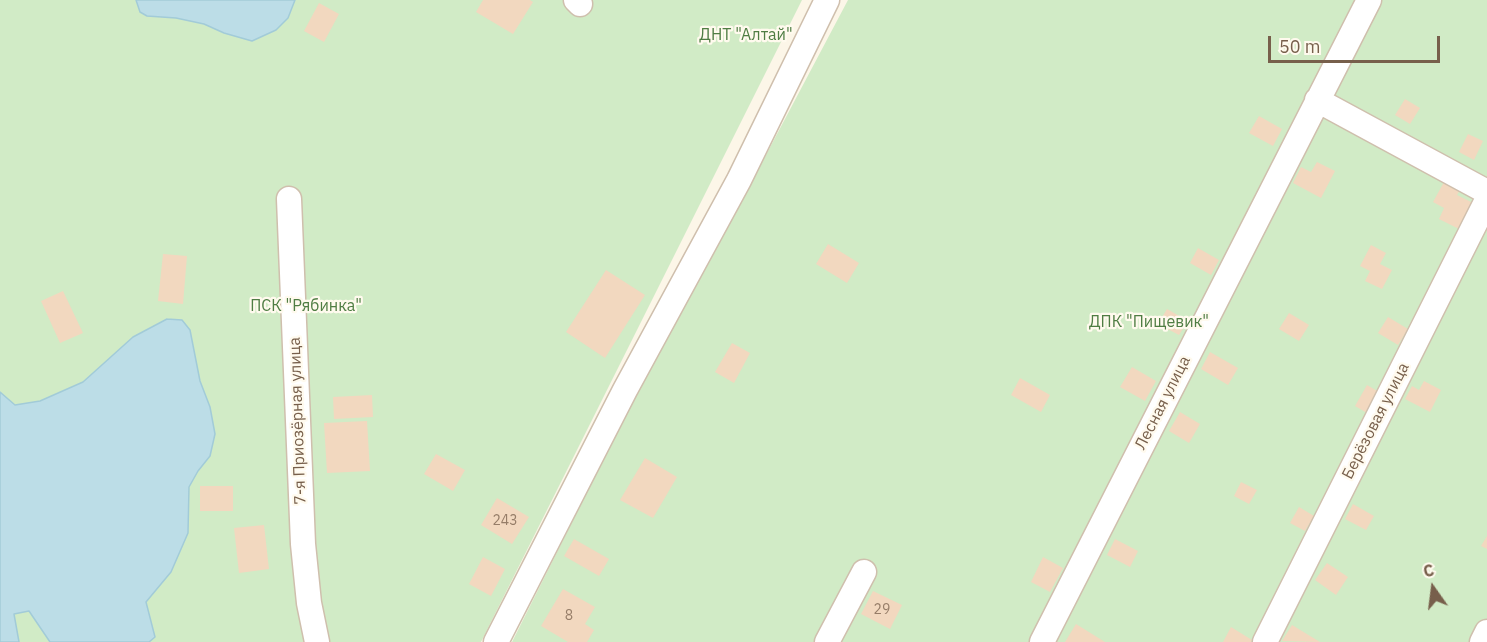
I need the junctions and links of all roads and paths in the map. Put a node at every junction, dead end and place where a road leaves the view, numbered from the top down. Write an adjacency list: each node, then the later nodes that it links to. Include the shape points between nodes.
1 (827, 0): 10 (street, via 739,180)
2 (1369, 0): 3 (street, Лесная улица)
3 (1317, 100): 4 (street); 12 (street, Лесная улица)
4 (1487, 192)
5 (289, 199): 9 (street, 7-я Приозёрная улица, via 303,544)
6 (1487, 200): 13 (street, Берёзовая улица)
7 (864, 572): 11 (street)
8 (1487, 632): 14 (street)
9 (317, 642)
10 (496, 642)
11 (827, 642)
12 (1042, 642)
13 (1265, 642)
14 (1482, 642)

